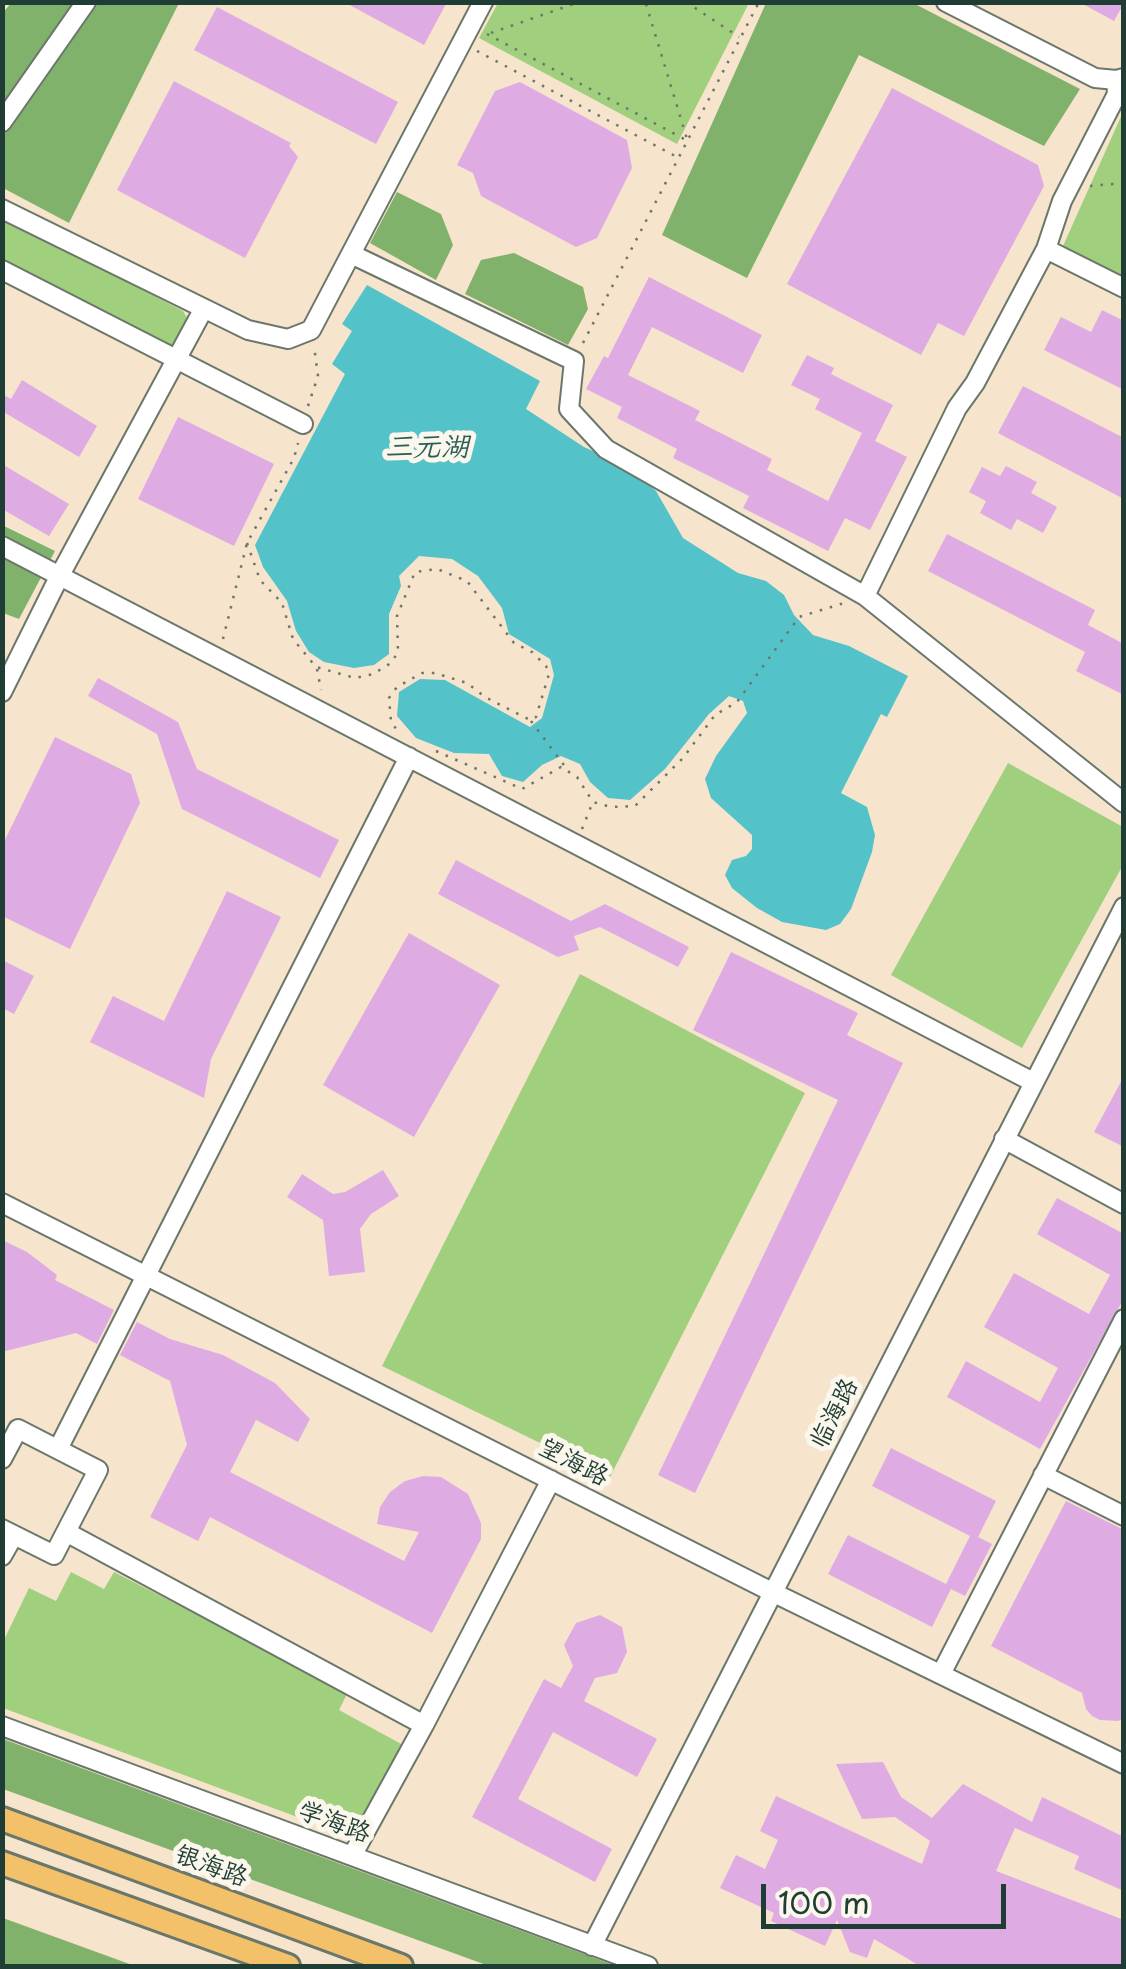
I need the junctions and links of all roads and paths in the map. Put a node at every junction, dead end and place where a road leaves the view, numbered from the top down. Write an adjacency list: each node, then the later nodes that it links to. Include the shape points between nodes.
1 (86, 2): 13 (street)
2 (483, 2): 11 (street)
3 (579, 2): 9 (path)
4 (628, 2): 8 (path)
5 (686, 2): 10 (path)
6 (759, 2): 10 (path)
7 (946, 2): 12 (street, via 1095,78)
8 (648, 3): 14 (path)
9 (487, 34): 11 (path); 14 (path)
10 (740, 38): 14 (path)
11 (462, 43): 15 (path); 20 (street)
12 (1120, 79): 17 (street)
13 (2, 122)
14 (688, 140): 15 (path)
15 (679, 158): 26 (path)
16 (1124, 182): 17 (path)
17 (1069, 188): 19 (street)
18 (2, 209): 23 (street)
19 (1046, 249): 22 (street); 31 (street, via 957,408)
20 (351, 254): 24 (street); 26 (street)
21 (2, 270): 25 (street)
22 (1124, 288)
23 (203, 310): 24 (street, via 288,339); 25 (street)
24 (311, 330): 27 (path, via 318,376)
25 (176, 360): 27 (street); 30 (street)
26 (574, 361): 31 (street, via 569,409 606,448)
27 (303, 424): 28 (path, via 294,458)
28 (248, 542): 32 (path); 33 (path, via 260,580 282,603 293,639)
29 (2, 546): 30 (street)
30 (60, 576): 32 (street); 34 (street)
31 (865, 596): 40 (path, via 798,617 737,702 715,715 634,806); 41 (street)
32 (218, 658): 35 (street)
33 (316, 667): 35 (path); 36 (path, via 355,678 391,663 398,652 397,616 415,572 437,569 466,581 514,643 546,666 549,674)
34 (2, 692)
35 (326, 714): 37 (street)
36 (530, 720): 37 (path, via 467,683 422,673 389,698 391,722); 39 (path)
37 (408, 748): 42 (street); 48 (street)
38 (436, 751): 39 (path, via 522,789 552,769)
39 (567, 770): 40 (path)
40 (592, 802): 42 (path)
41 (1124, 803)
42 (575, 844): 44 (street)
43 (1124, 907): 44 (street, 临海路)
44 (1033, 1082): 45 (street, 临海路)
45 (1004, 1140): 47 (street); 58 (street, 临海路)
46 (2, 1202): 48 (street, 望海路)
47 (1124, 1204)
48 (147, 1276): 50 (street); 53 (street, 望海路)
49 (1124, 1319): 52 (street)
50 (58, 1449): 51 (street, via 18,1428); 56 (street, via 98,1470)
51 (2, 1459)
52 (1043, 1475): 54 (street); 59 (street)
53 (550, 1480): 58 (street, 望海路); 60 (street)
54 (1124, 1516)
55 (8, 1532): 56 (street, via 54,1555); 57 (street)
56 (66, 1532): 60 (street)
57 (2, 1556)
58 (772, 1592): 59 (street, 望海路); 66 (street, 临海路)
59 (941, 1674): 62 (street, 望海路)
60 (424, 1725): 64 (street)
61 (2, 1726): 64 (street, 学海路)
62 (1124, 1764)
63 (2, 1819): 68 (main road, 银海路)
64 (352, 1856): 66 (street, 学海路)
65 (2, 1863): 67 (main road)
66 (592, 1946): 69 (street, 学海路)
67 (288, 1966)
68 (400, 1966)
69 (648, 1966)

